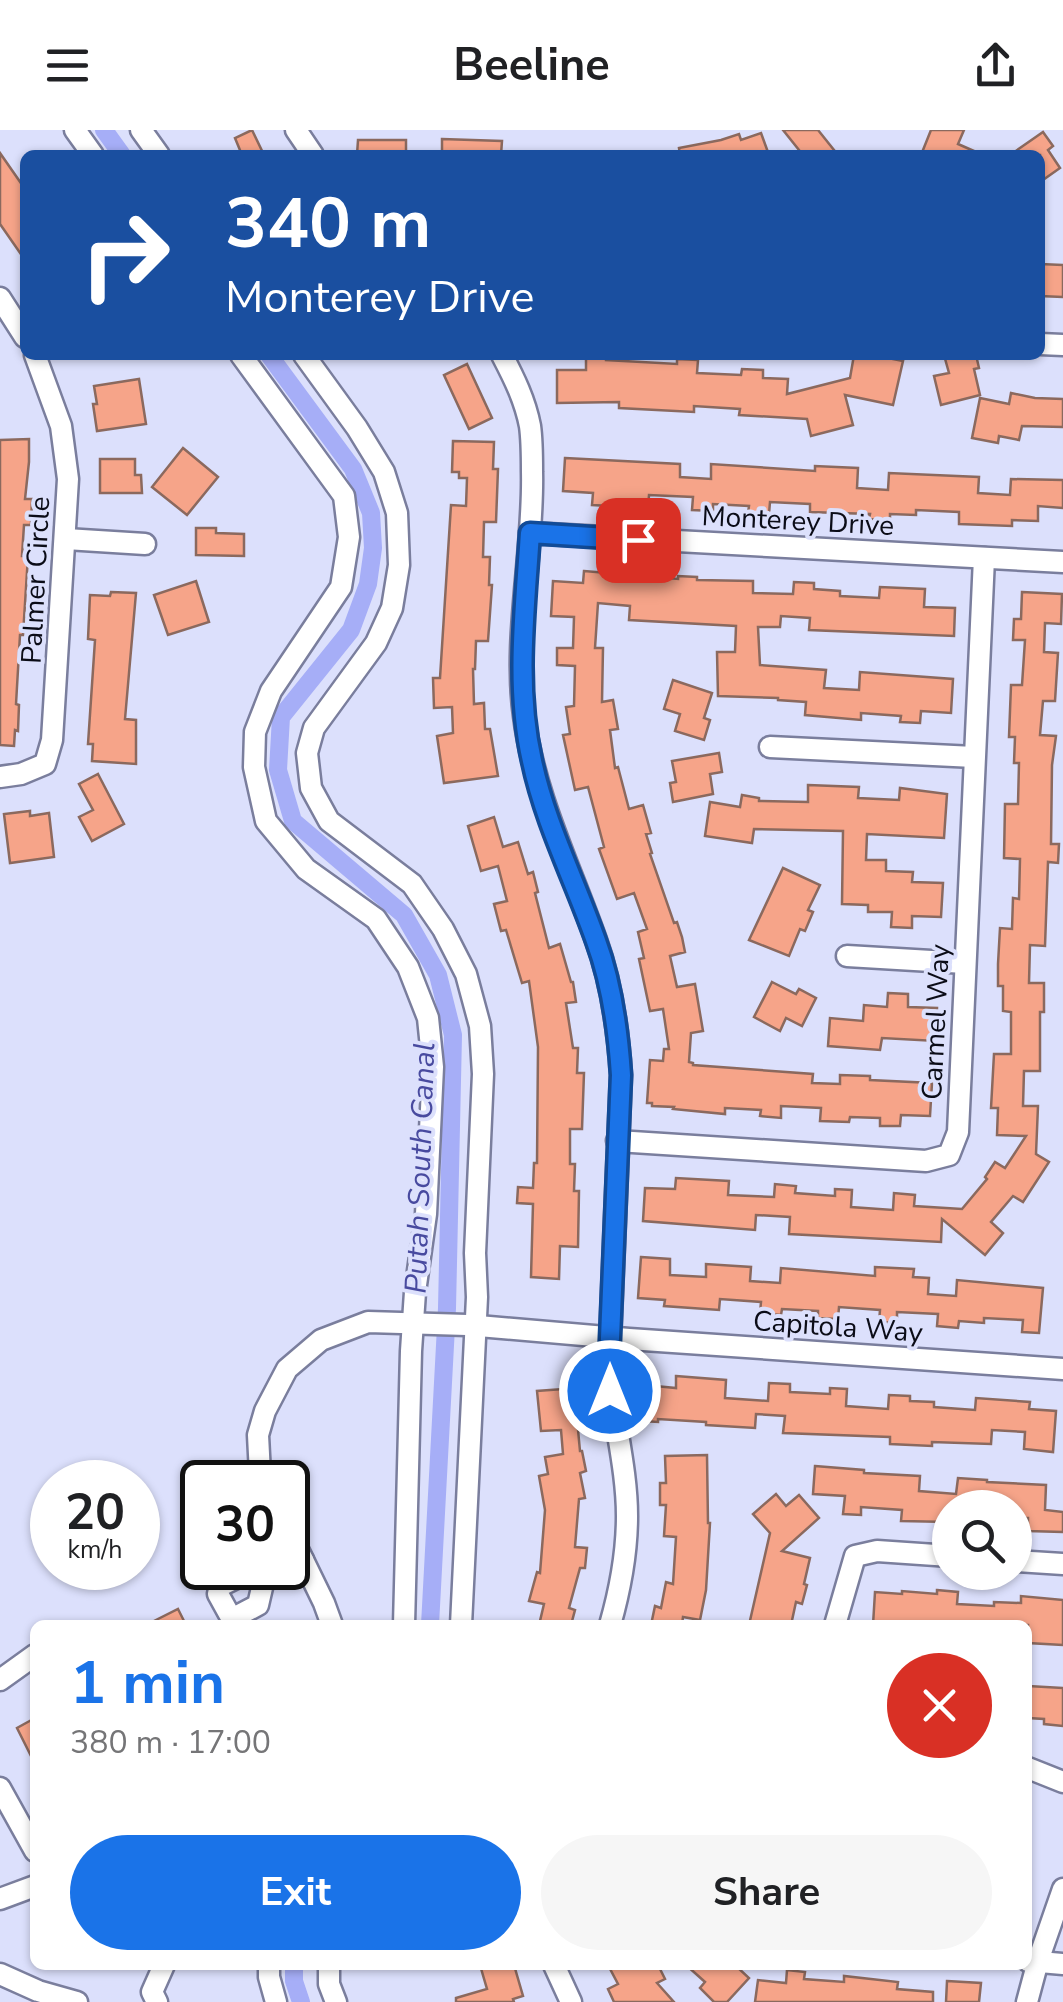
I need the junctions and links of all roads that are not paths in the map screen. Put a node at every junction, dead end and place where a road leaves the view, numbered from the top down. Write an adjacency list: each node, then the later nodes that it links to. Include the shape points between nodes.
1 (75, 130): 3 (street)
2 (140, 130): 4 (street)
3 (90, 150)
4 (155, 150)
5 (0, 298): 6 (street)
6 (20, 330)
7 (37, 360): 12 (street, Palmer Circle, via 61,426)
8 (245, 360): 22 (street, via 344,496 349,537 340,587 271,692 255,732 254,768 266,821 306,869 376,918 408,967 428,1018 433,1067)
9 (308, 360): 23 (street, via 384,472 396,513 399,564 392,608 376,642 314,728 307,754 311,788 329,821 412,884 466,974 480,1026 483,1074)
10 (505, 360): 11 (street, via 530,427)
11 (530, 533): 14 (street, Monterey Drive); 21 (street, via 523,713 547,812 609,984 621,1075)
12 (66, 539): 13 (street); 18 (street, Palmer Circle, via 52,740 45,764)
13 (144, 544)
14 (984, 558): 15 (street, Monterey Drive); 17 (street, Carmel Way)
15 (1063, 562)
16 (770, 747): 17 (street)
17 (974, 756): 20 (street, Carmel Way)
18 (0, 777)
19 (847, 956): 20 (street)
20 (965, 962): 21 (street, Carmel Way, via 958,1132 949,1155 926,1160)
21 (617, 1141): 24 (street)
22 (417, 1322): 23 (street, Capitola Way); 26 (street, Capitola Way, via 368,1322 321,1340 287,1369 265,1411); 32 (street)
23 (472, 1326): 24 (street, Capitola Way); 33 (street)
24 (610, 1337): 25 (street, Capitola Way); 34 (street, via 610,1391 627,1516)
25 (1063, 1369)
26 (259, 1460)
27 (932, 1555): 35 (street, via 855,1556)
28 (1032, 1562): 29 (street)
29 (1063, 1564)
30 (310, 1574): 31 (street)
31 (330, 1620)
32 (404, 1620)
33 (460, 1620)
34 (611, 1620)
35 (835, 1620)
36 (30, 1659): 37 (street)
37 (0, 1680)
38 (1032, 1770): 39 (street)
39 (1063, 1782)
40 (0, 1788): 41 (street)
41 (30, 1842)
42 (30, 1888): 44 (street)
43 (1063, 1889): 45 (street)
44 (0, 1899)
45 (1032, 1961): 46 (street)
46 (1063, 1964)
47 (162, 1970): 54 (street, via 152,1992)
48 (270, 1970): 55 (street)
49 (328, 1970): 56 (street)
50 (556, 1970): 57 (street)
51 (1031, 1970): 58 (street)
52 (0, 1974): 53 (street)
53 (77, 2002)
54 (157, 2002)
55 (276, 2002)
56 (336, 2002)
57 (571, 2002)
58 (1027, 2002)

